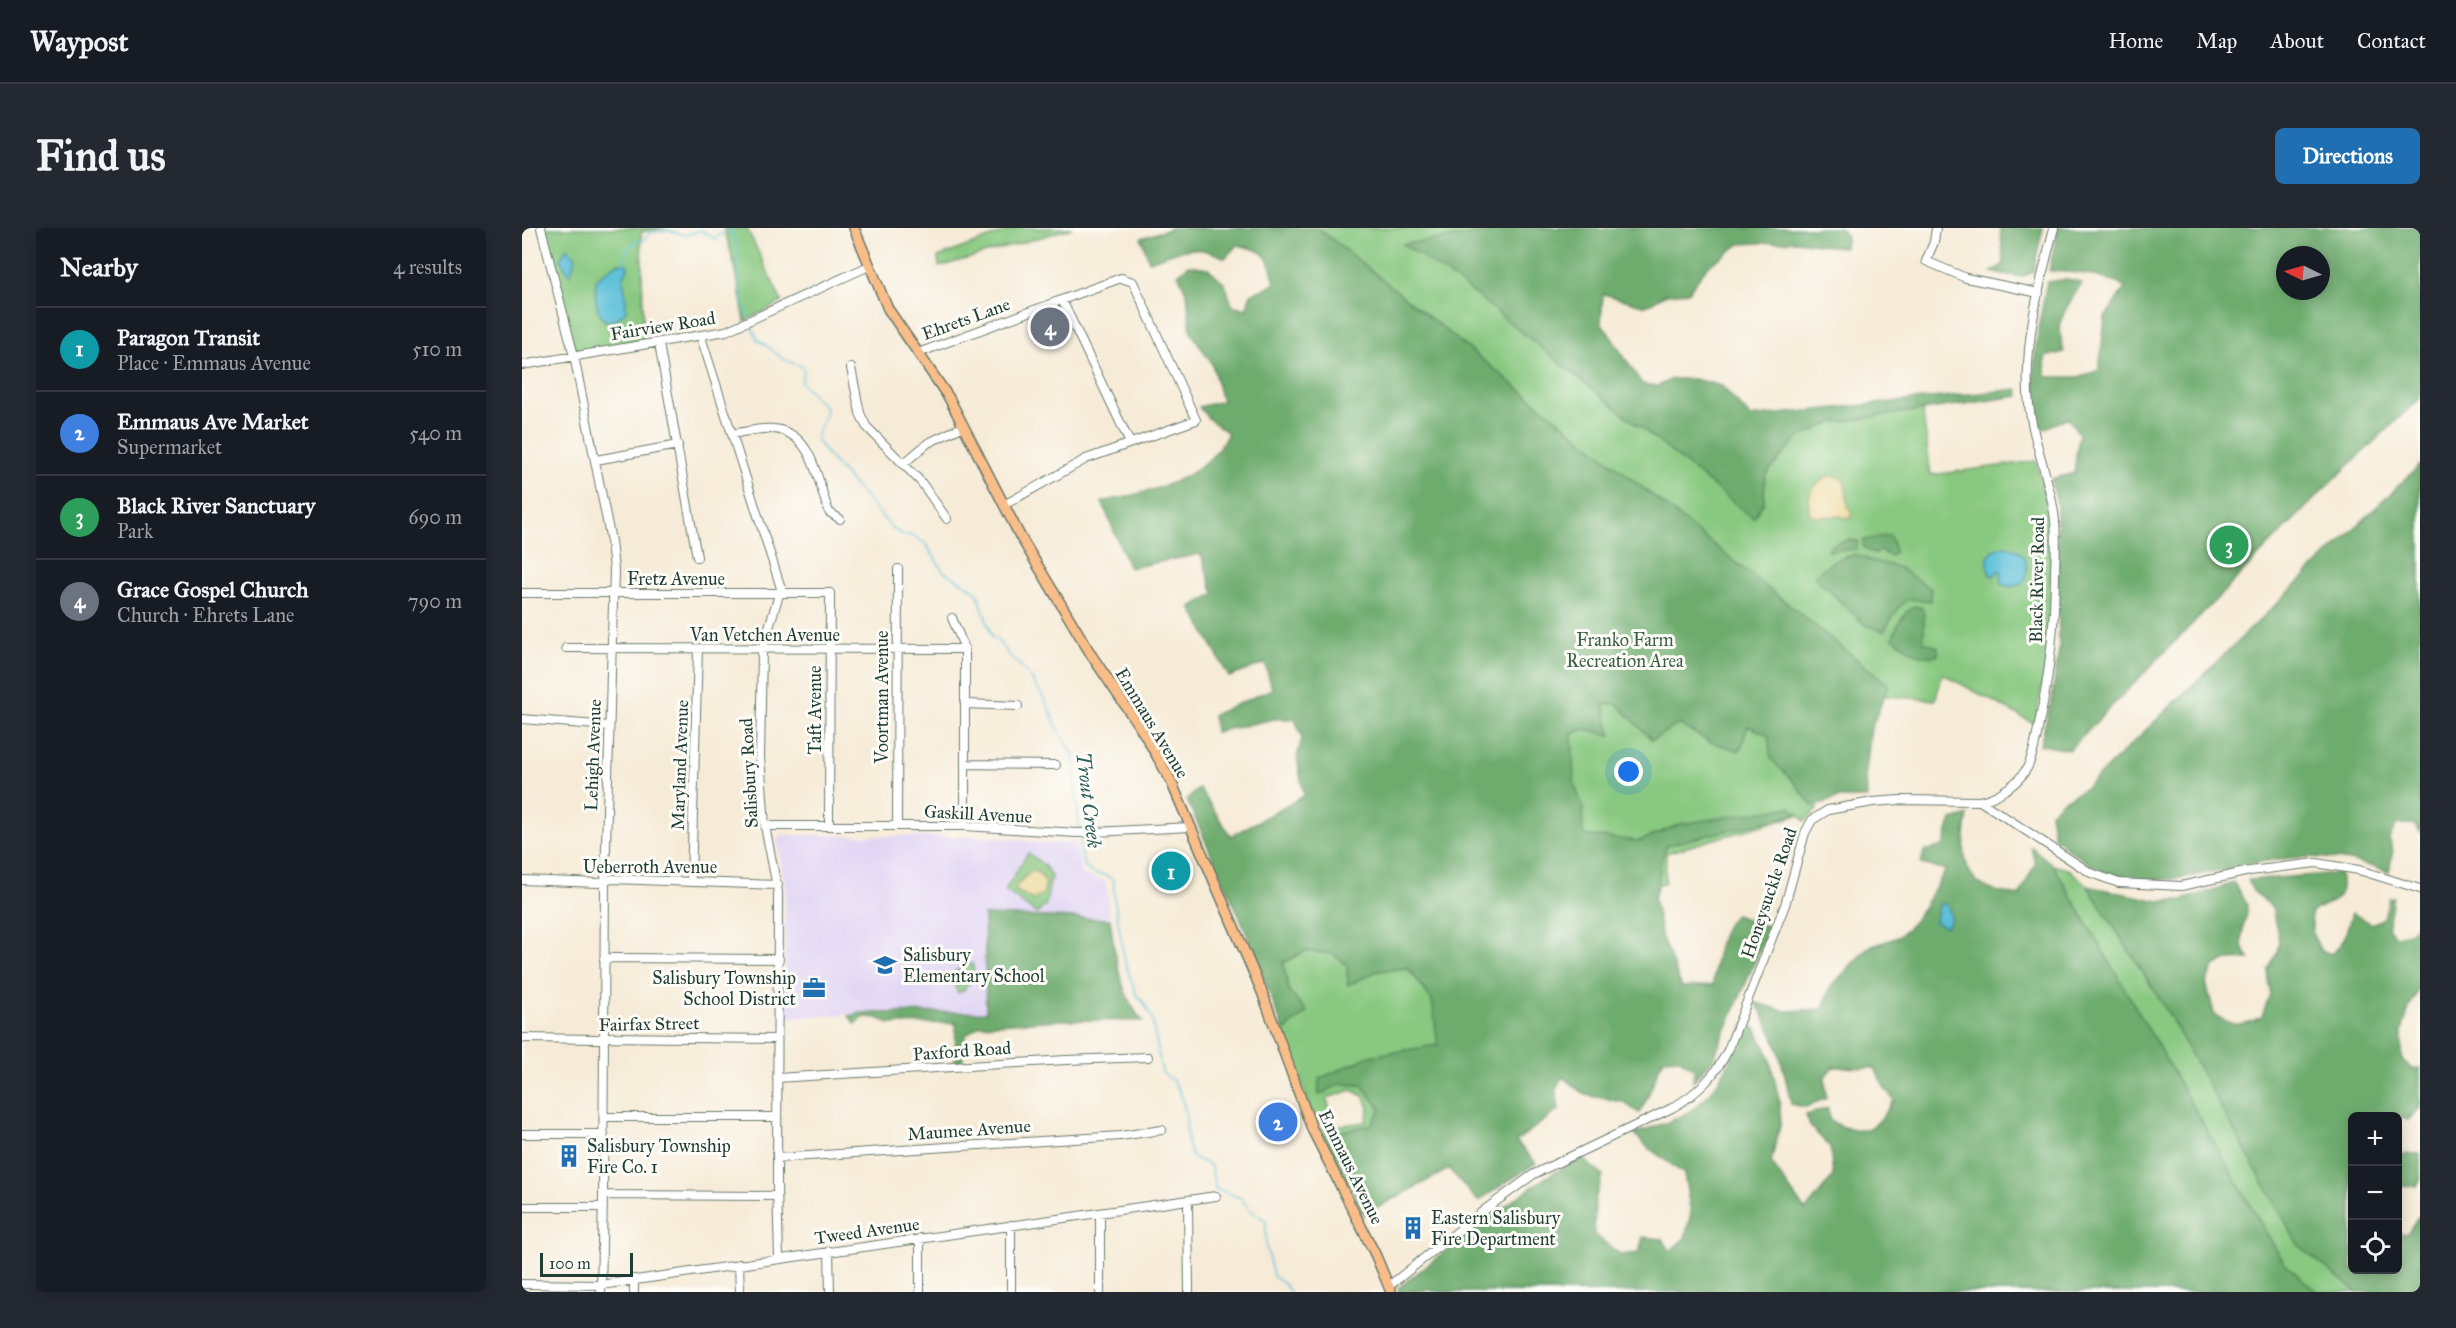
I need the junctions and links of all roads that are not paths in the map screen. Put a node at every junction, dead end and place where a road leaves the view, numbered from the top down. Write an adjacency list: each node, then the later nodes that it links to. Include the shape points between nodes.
1 (541, 228): 11 (street, Lehigh Avenue)
2 (854, 228): 5 (main road, Emmaus Avenue)
3 (1936, 228): 6 (street, via 1926,261 1966,278)
4 (2054, 228): 6 (street, Black River Road)
5 (868, 266): 8 (street, Fairview Road, via 750,322); 10 (main road, Emmaus Avenue, via 888,309)
6 (2038, 293): 43 (street, Black River Road, via 2029,351 2028,394 2055,524 2055,611 2048,685 2028,766 2013,784)
7 (1062, 300): 10 (street, Ehrets Lane); 16 (street); 16 (street, Ehrets Lane, via 1121,278 1133,282 1196,420)
8 (701, 337): 9 (street, Fairview Road); 15 (street)
9 (659, 344): 11 (street, Fairview Road); 17 (street)
10 (918, 353): 14 (main road, Emmaus Avenue)
11 (574, 356): 12 (street, Fairview Road); 18 (street, Lehigh Avenue)
12 (522, 365)
13 (851, 368): 19 (street, via 864,422)
14 (964, 426): 19 (street, via 928,443); 20 (main road, Emmaus Avenue)
15 (732, 434): 21 (street, via 773,429 796,437 810,455 829,512); 26 (street)
16 (1130, 443): 20 (street, via 1077,463)
17 (678, 445): 18 (street); 23 (street)
18 (596, 460): 28 (street, Lehigh Avenue, via 613,550)
19 (903, 464): 22 (street)
20 (1004, 505): 48 (main road, Emmaus Avenue, via 1074,627 1155,752)
21 (840, 519)
22 (947, 519)
23 (697, 557)
24 (898, 568): 35 (street, Voortman Avenue)
25 (522, 593): 28 (street, Fretz Avenue)
26 (780, 593): 27 (street, Fretz Avenue); 28 (street, Fretz Avenue); 33 (street, Salisbury Road)
27 (830, 593): 34 (street, Taft Avenue)
28 (614, 594): 32 (street, Lehigh Avenue)
29 (952, 618): 36 (street)
30 (566, 648): 32 (street, Van Vetchen Avenue)
31 (698, 649): 32 (street, Van Vetchen Avenue); 33 (street, Van Vetchen Avenue); 51 (street, Maryland Avenue)
32 (612, 650): 40 (street, Lehigh Avenue)
33 (762, 650): 34 (street, Van Vetchen Avenue); 44 (street, Salisbury Road, via 760,757)
34 (830, 650): 35 (street, Van Vetchen Avenue); 45 (street, Taft Avenue)
35 (897, 650): 36 (street, Van Vetchen Avenue); 46 (street, Voortman Avenue)
36 (964, 650): 37 (street)
37 (964, 704): 38 (street); 41 (street)
38 (1018, 706)
39 (522, 719): 40 (street)
40 (609, 726): 50 (street, Lehigh Avenue)
41 (964, 764): 42 (street); 47 (street)
42 (1056, 765)
43 (1980, 801): 53 (street, via 2091,873 2119,884 2181,886 2250,870 2316,863 2359,870); 82 (street, Honeysuckle Road, via 1873,802 1828,810 1817,816 1805,833 1785,905 1728,1050 1706,1083 1672,1108 1534,1174)
44 (765, 826): 45 (street, Gaskill Avenue); 52 (street, Salisbury Road)
45 (830, 826): 46 (street, Gaskill Avenue)
46 (897, 826): 47 (street, Gaskill Avenue)
47 (965, 826): 48 (street, Gaskill Avenue, via 1080,833)
48 (1190, 826): 82 (main road, Emmaus Avenue, via 1262,992 1312,1129)
49 (522, 880): 50 (street, Ueberroth Avenue)
50 (604, 881): 51 (street, Ueberroth Avenue); 55 (street, Lehigh Avenue)
51 (691, 881): 52 (street, Ueberroth Avenue)
52 (777, 885): 54 (street, Salisbury Road)
53 (2420, 889)
54 (778, 959): 55 (street); 58 (street, Salisbury Road)
55 (604, 960): 57 (street, Lehigh Avenue)
56 (522, 1038): 57 (street, Fairfax Street)
57 (604, 1038): 58 (street, Fairfax Street); 61 (street, Lehigh Avenue)
58 (777, 1039): 60 (street, Salisbury Road)
59 (1148, 1057): 60 (street, Paxford Road)
60 (777, 1078): 62 (street, Salisbury Road)
61 (604, 1117): 62 (street); 65 (street, Lehigh Avenue)
62 (777, 1117): 66 (street, Salisbury Road)
63 (1162, 1130): 66 (street, Maumee Avenue)
64 (522, 1134): 65 (street)
65 (604, 1134): 67 (street, Lehigh Avenue)
66 (777, 1158): 68 (street, Salisbury Road)
67 (603, 1195): 68 (street); 72 (street, Lehigh Avenue)
68 (777, 1196): 77 (street, Salisbury Road)
69 (1216, 1196): 70 (street, Tweed Avenue)
70 (1188, 1200): 73 (street, Tweed Avenue); 89 (street)
71 (522, 1207): 72 (street)
72 (603, 1207): 81 (street, Lehigh Avenue)
73 (1100, 1213): 74 (street, Tweed Avenue); 88 (street)
74 (1011, 1225): 75 (street, Tweed Avenue); 87 (street)
75 (920, 1238): 76 (street, Tweed Avenue); 86 (street)
76 (830, 1251): 77 (street, Tweed Avenue); 85 (street)
77 (779, 1258): 78 (street, Tweed Avenue)
78 (739, 1264): 79 (street, Tweed Avenue); 84 (street)
79 (634, 1279): 81 (street, Tweed Avenue); 83 (street)
80 (522, 1284): 81 (street, Tweed Avenue)
81 (601, 1288)
82 (1390, 1289)
83 (634, 1292)
84 (740, 1292)
85 (830, 1292)
86 (920, 1292)
87 (1011, 1292)
88 (1100, 1292)
89 (1189, 1292)

